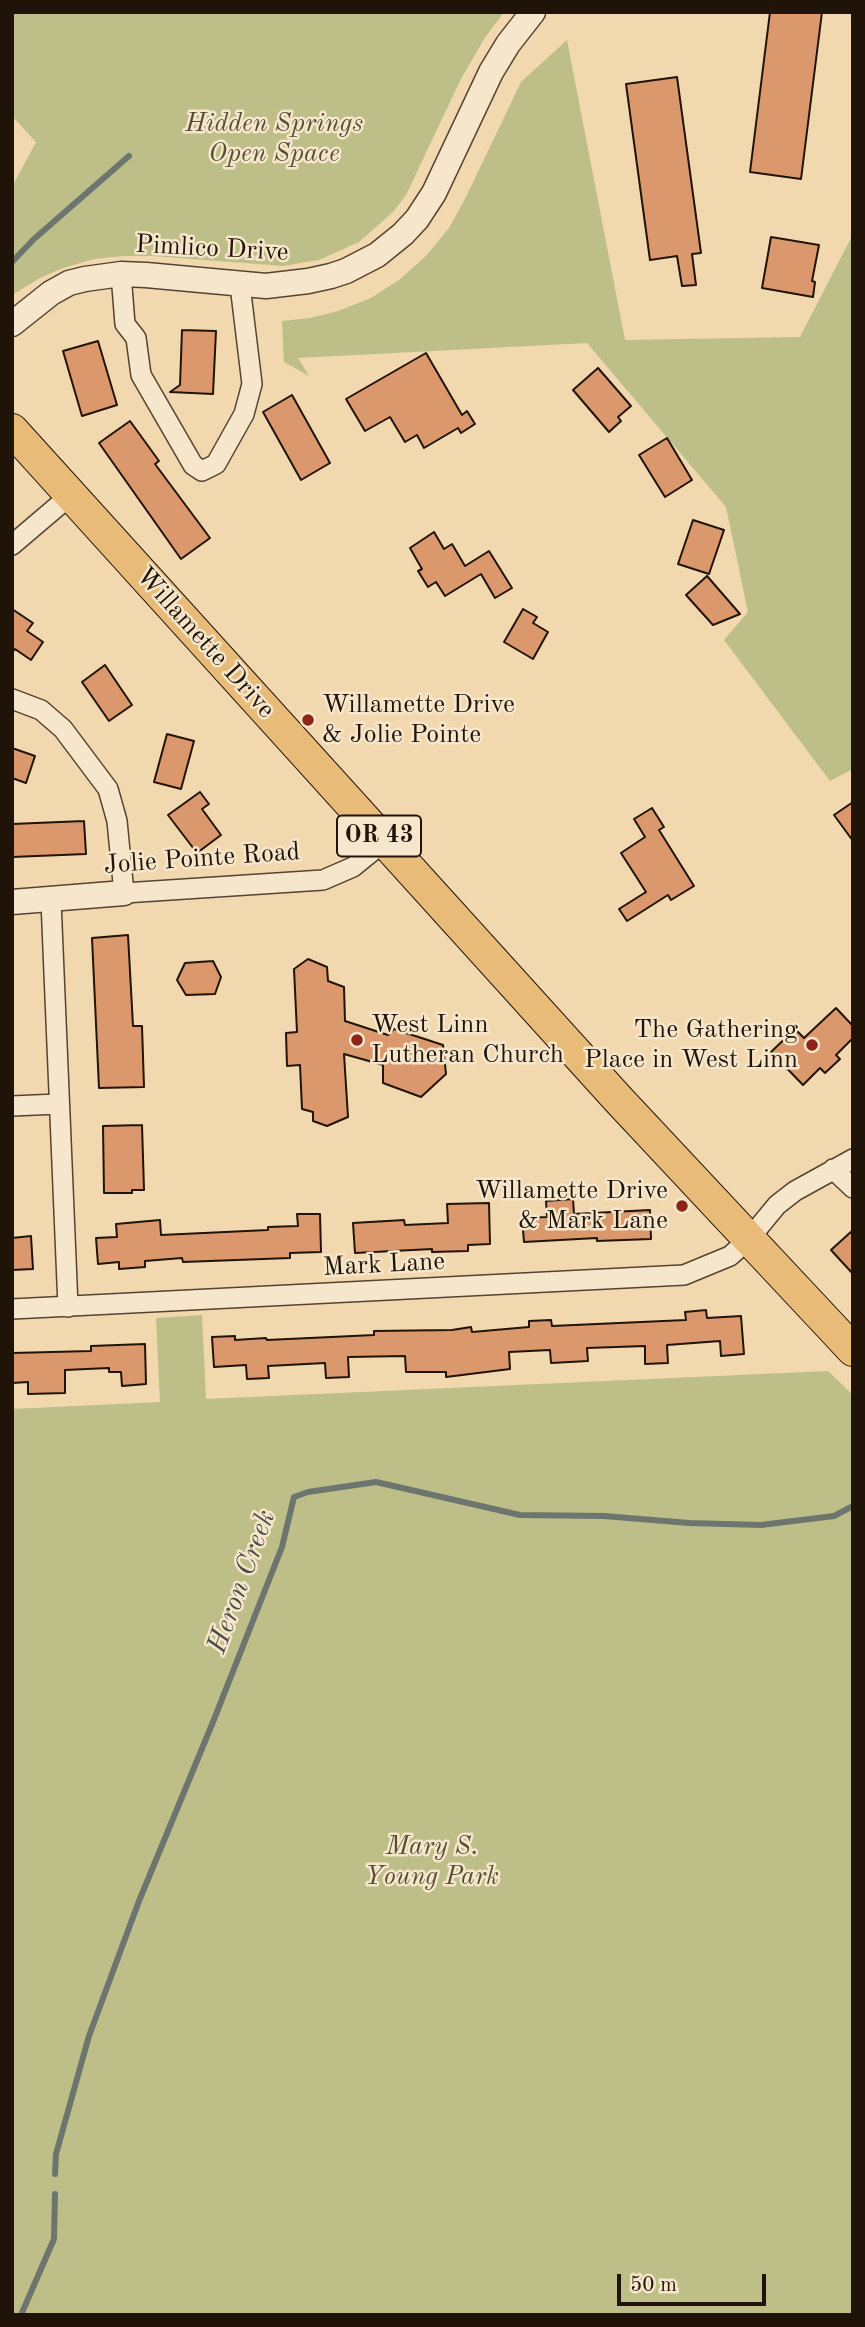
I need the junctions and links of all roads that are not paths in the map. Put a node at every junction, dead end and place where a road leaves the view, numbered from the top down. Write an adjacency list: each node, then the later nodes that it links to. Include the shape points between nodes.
1 (533, 12): 3 (street, Pimlico Drive, via 495,65 434,193 403,234 377,255 331,276 289,284)
2 (121, 274): 3 (street, Pimlico Drive); 3 (street, via 125,324 136,338 141,375 193,465 202,471 216,464 244,414 251,384); 4 (street, Pimlico Drive, via 69,283)
3 (240, 285)
4 (12, 324)
5 (12, 430): 6 (main road, Willamette Drive / OR 43)
6 (72, 494): 7 (street); 9 (main road, Willamette Drive / OR 43)
7 (12, 545)
8 (12, 699): 10 (street, via 41,710 63,729 108,789 117,821)
9 (385, 841): 10 (street, Jolie Pointe Road, via 353,867 323,880); 18 (main road, Willamette Drive / OR 43)
10 (124, 893): 11 (street, Jolie Pointe Road)
11 (51, 901): 12 (street, Jolie Pointe Road); 13 (street)
12 (12, 902)
13 (58, 1104): 14 (street); 19 (street)
14 (12, 1106)
15 (853, 1159): 16 (street, Mark Lane)
16 (833, 1169): 17 (street); 18 (street, Mark Lane, via 777,1205)
17 (853, 1188)
18 (749, 1239): 19 (street, Mark Lane, via 730,1256 684,1275); 21 (main road, Willamette Drive / OR 43)
19 (68, 1307): 20 (street, Mark Lane)
20 (12, 1310)
21 (853, 1350)

